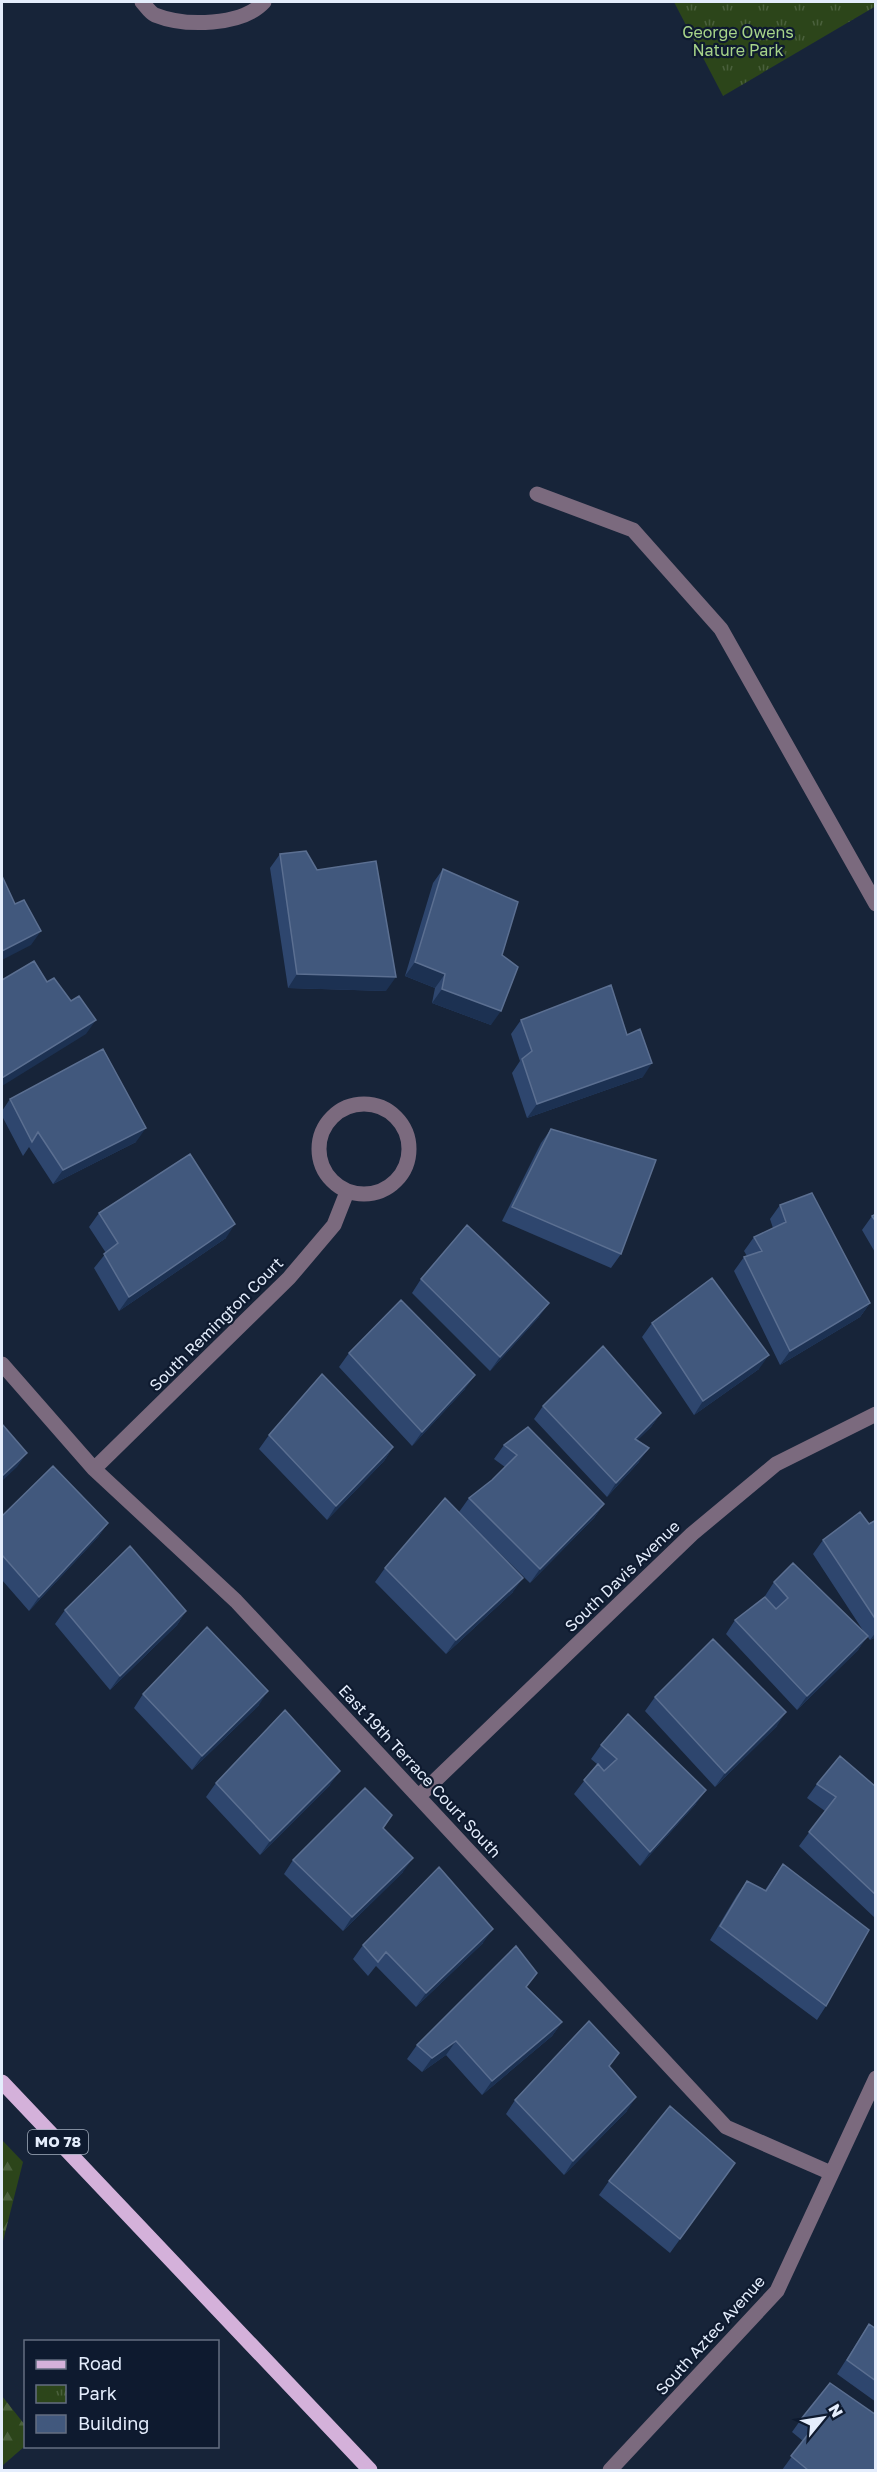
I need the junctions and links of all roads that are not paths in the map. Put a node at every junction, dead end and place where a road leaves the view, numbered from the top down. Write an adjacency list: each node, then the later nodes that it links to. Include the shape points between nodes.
1 (142, 2): 2 (street, via 153,14 182,21 224,21 257,9)
2 (264, 2)
3 (537, 494): 4 (street, via 633,530 721,630)
4 (876, 904)
5 (347, 1192): 5 (street, via 324,1171 319,1140 336,1113 349,1106 380,1107 394,1115 404,1128 409,1159 402,1174 385,1189 363,1195); 8 (street, South Remington Court, via 334,1225 289,1278)
6 (2, 1364): 8 (street, East 19th Terrace Court South)
7 (876, 1414): 9 (street, South Davis Avenue, via 776,1464 692,1534)
8 (94, 1469): 9 (street, East 19th Terrace Court South, via 236,1600)
9 (419, 1796): 12 (street, East 19th Terrace Court South, via 726,2127)
10 (876, 2078): 12 (street, South Aztec Avenue)
11 (2, 2082): 13 (main road, MO 78)
12 (831, 2173): 14 (street, South Aztec Avenue, via 777,2290)
13 (370, 2470)
14 (610, 2470)

